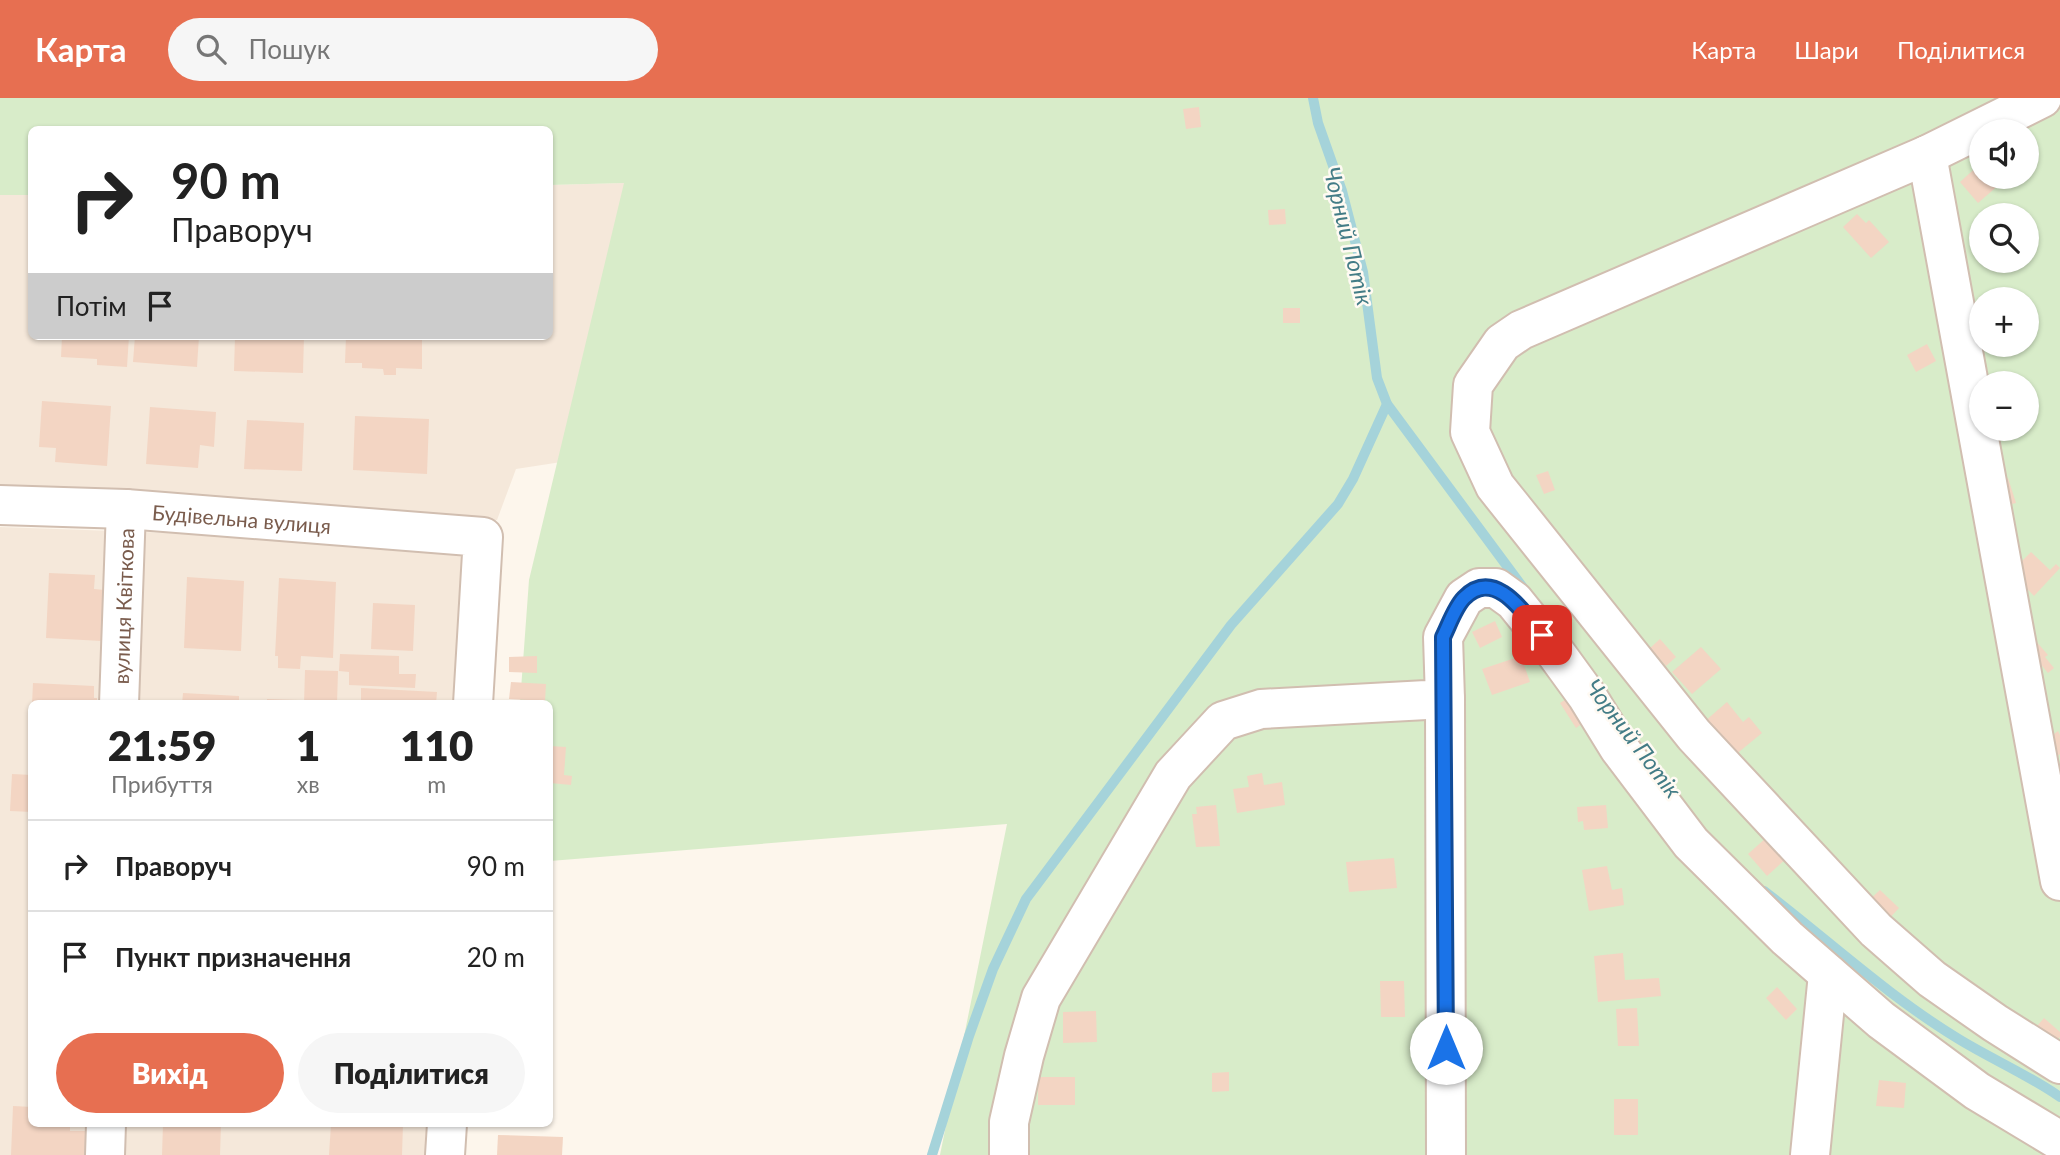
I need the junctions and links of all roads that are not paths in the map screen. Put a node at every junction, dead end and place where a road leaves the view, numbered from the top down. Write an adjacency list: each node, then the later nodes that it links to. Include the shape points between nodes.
1 (2042, 98): 2 (street)
2 (1927, 155): 8 (street); 10 (street, via 1521,330 1502,343 1473,385 1470,432 1495,486 1694,735 1876,930 1932,979)
3 (0, 505): 4 (street, Будівельна вулиця)
4 (126, 509): 6 (street, вулиця Квіткова); 7 (street, Будівельна вулиця, via 483,537)
5 (1445, 699): 9 (street, via 1443,637 1464,598 1479,588 1496,588 1514,601 1555,652 1619,748 1691,843); 16 (street, via 1261,709 1223,721 1173,775 1041,998 1009,1122); 17 (street)
6 (120, 700)
7 (472, 700)
8 (2060, 881)
9 (1828, 974): 13 (street, via 1977,1091); 18 (street)
10 (2060, 1063)
11 (106, 1127): 14 (street)
12 (447, 1127): 15 (street)
13 (2060, 1141)
14 (105, 1155)
15 (446, 1155)
16 (1009, 1155)
17 (1446, 1155)
18 (1810, 1155)

